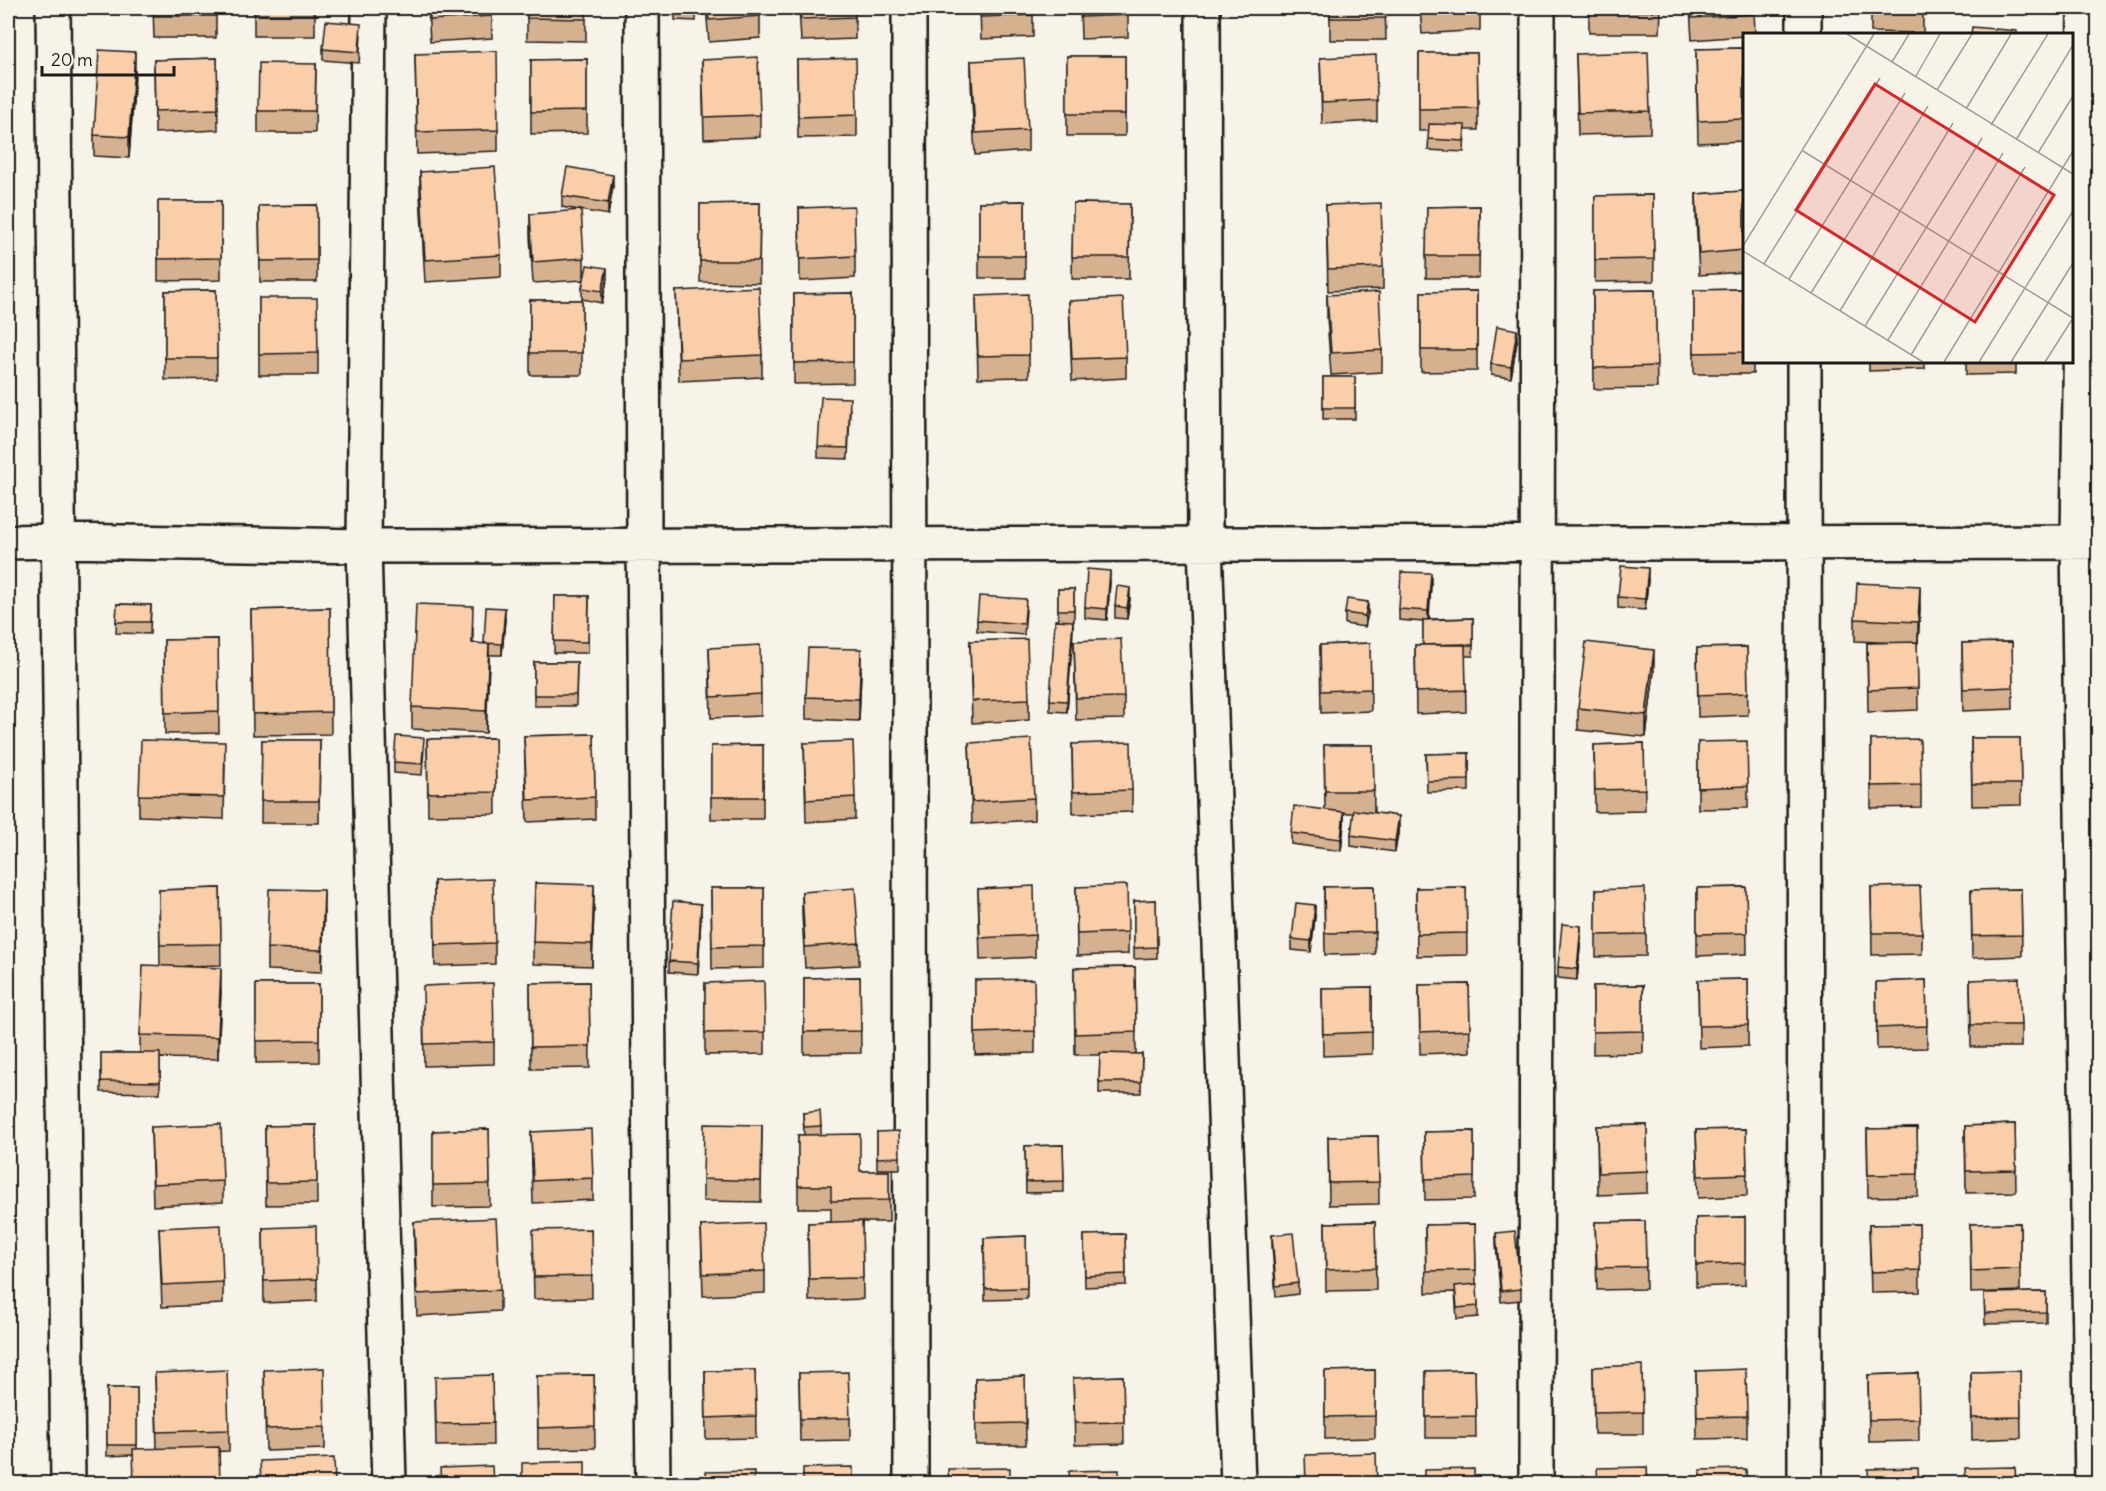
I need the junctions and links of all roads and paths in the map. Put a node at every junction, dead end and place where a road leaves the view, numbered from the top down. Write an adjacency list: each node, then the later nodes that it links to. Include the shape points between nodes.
1 (53, 8): 11 (street)
2 (369, 8): 19 (street)
3 (642, 8): 18 (street)
4 (909, 8): 15 (street)
5 (1203, 8): 16 (street)
6 (1538, 8): 17 (street)
7 (1804, 8): 9 (street)
8 (2085, 8): 13 (street)
9 (1804, 33)
10 (1804, 363): 14 (street)
11 (58, 540): 12 (street); 19 (street); 20 (street)
12 (8, 542)
13 (2088, 542): 14 (street); 27 (street)
14 (1804, 543): 17 (street); 26 (street)
15 (911, 544): 16 (street); 18 (street); 23 (street)
16 (1205, 544): 17 (street); 24 (street)
17 (1537, 544): 25 (street)
18 (644, 545): 19 (street); 22 (street)
19 (363, 546): 21 (street)
20 (68, 1484)
21 (389, 1484)
22 (653, 1484)
23 (911, 1484)
24 (1238, 1484)
25 (1536, 1484)
26 (1805, 1484)
27 (2092, 1484)

